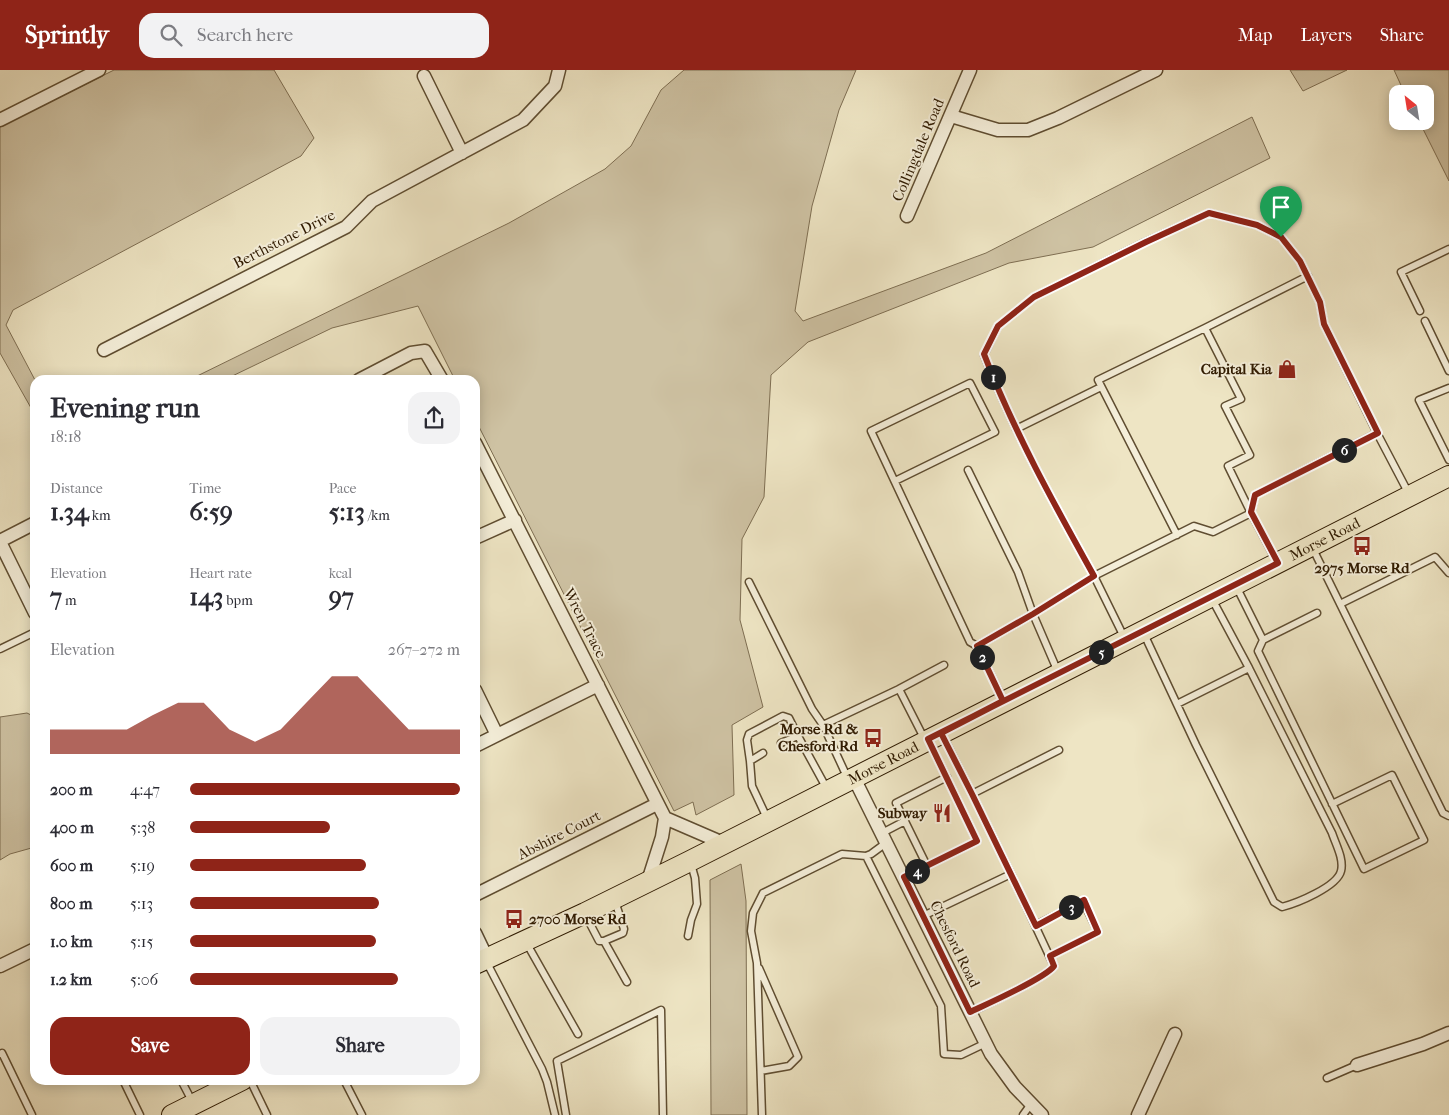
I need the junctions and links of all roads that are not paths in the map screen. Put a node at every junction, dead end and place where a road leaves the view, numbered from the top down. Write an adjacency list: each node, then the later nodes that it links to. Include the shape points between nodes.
1 (99, 70): 7 (street)
2 (559, 70): 8 (street, Berthstone Drive, via 555,86 523,120)
3 (970, 70): 6 (street, Collingdale Road)
4 (1156, 70): 6 (street, via 1028,130 998,130)
5 (424, 76): 8 (street)
6 (951, 116): 9 (street, Collingdale Road)
7 (0, 120)
8 (462, 153): 15 (street, Berthstone Drive, via 372,201 346,227)
9 (907, 216)
10 (1449, 249): 12 (lane, via 1401,272)
11 (1308, 276): 14 (lane); 21 (lane, via 1281,237 1257,225 1209,213 1034,297 998,326 984,354); 22 (lane, via 1320,302 1324,324)
12 (1420, 311)
13 (1425, 321): 16 (lane)
14 (1205, 328): 19 (lane, via 1098,380); 29 (lane, via 1241,399 1225,406 1250,455 1228,466)
15 (104, 350)
16 (1449, 371)
17 (368, 375): 18 (street, via 411,352 425,351)
18 (439, 375)
19 (1101, 387): 21 (lane); 32 (lane)
20 (1449, 388): 24 (lane, via 1419,400)
21 (1016, 429): 38 (lane)
22 (1378, 433): 28 (lane); 29 (lane, via 1255,495)
23 (480, 453): 30 (street, Wren Trace)
24 (1449, 460)
25 (968, 470): 45 (lane, via 1018,572)
26 (1449, 476): 28 (main road, Morse Road)
27 (895, 481): 27 (lane, via 871,431 970,382 995,432); 49 (lane, via 970,642)
28 (1410, 496): 35 (main road, Morse Road)
29 (1251, 512): 32 (lane, via 1214,532 1194,526); 36 (lane)
30 (515, 520): 33 (street); 54 (street, Wren Trace)
31 (30, 526): 34 (street)
32 (1176, 535): 38 (lane)
33 (480, 536)
34 (0, 542): 42 (street)
35 (1311, 546): 36 (main road, Morse Road); 43 (lane)
36 (1278, 563): 40 (main road, Morse Road)
37 (1449, 573): 43 (lane, via 1435,557)
38 (1094, 576): 45 (lane); 47 (lane)
39 (749, 582): 59 (lane)
40 (1235, 584): 41 (main road, Morse Road); 48 (lane)
41 (1211, 597): 47 (main road, Morse Road); 52 (lane)
42 (30, 603)
43 (1340, 604): 74 (lane, via 1443,813)
44 (1317, 613): 48 (lane)
45 (1033, 614): 49 (lane); 53 (lane)
46 (30, 634): 50 (lane)
47 (1134, 635): 53 (main road, Morse Road); 58 (lane)
48 (1263, 640): 73 (lane, via 1258,651)
49 (977, 646): 57 (lane)
50 (0, 649)
51 (944, 665): 55 (lane)
52 (1249, 668): 58 (lane); 58 (lane, via 1332,833 1341,859 1337,881 1296,904 1282,907 1274,902)
53 (1059, 673): 57 (main road, Morse Road)
54 (598, 685): 60 (street); 72 (street, Wren Trace)
55 (899, 689): 59 (lane); 62 (lane)
56 (480, 700): 60 (street)
57 (1003, 701): 62 (main road, Morse Road)
58 (1177, 704)
59 (823, 726): 69 (lane)
60 (497, 735): 64 (street)
61 (798, 736): 63 (lane); 67 (lane, via 789,718 783,716 750,734 747,740); 70 (lane)
62 (932, 738): 68 (lane); 69 (main road, Morse Road); 71 (lane)
63 (781, 743)
64 (480, 744)
65 (1059, 750): 71 (lane)
66 (763, 753): 67 (lane)
67 (750, 761): 76 (lane, via 752,786)
68 (947, 777): 77 (lane, via 896,803); 82 (lane, via 977,841)
69 (851, 778): 70 (main road, Morse Road); 78 (street, Chesford Road)
70 (828, 790): 76 (main road, Morse Road)
71 (972, 794): 83 (lane)
72 (658, 804): 75 (street, Wren Trace); 86 (street, Abshire Court)
73 (1332, 804): 73 (lane, via 1364,869 1424,840 1392,775)
74 (1449, 816)
75 (665, 818): 79 (street); 85 (street)
76 (768, 820): 79 (main road, Morse Road)
77 (905, 821): 78 (lane); 82 (lane)
78 (884, 838): 80 (lane); 84 (street, Chesford Road)
79 (723, 843): 81 (main road, Morse Road)
80 (866, 856): 97 (lane, via 842,854 763,892 752,913 751,931); 104 (lane, via 941,1006 944,1054 961,1055)
81 (690, 860): 85 (main road, Morse Road); 91 (lane, via 697,904)
82 (927, 866): 84 (lane)
83 (1011, 874): 89 (lane); 90 (lane)
84 (904, 877): 89 (street, Chesford Road)
85 (648, 881): 87 (main road, Morse Road)
86 (480, 893)
87 (614, 898): 88 (main road, Morse Road); 93 (lane, via 624,929 623,933)
88 (585, 913): 92 (main road, Morse Road); 93 (lane, via 599,941)
89 (923, 916): 100 (street, Chesford Road)
90 (1036, 926): 95 (lane); 95 (lane, via 1084,900 1098,932)
91 (688, 936)
92 (526, 940): 96 (main road, Morse Road); 102 (lane)
93 (604, 941): 99 (lane)
94 (30, 951): 98 (street)
95 (1050, 956): 100 (lane, via 1054,966 1051,970)
96 (482, 960): 121 (lane, via 542,1069)
97 (757, 963): 107 (lane); 107 (lane, via 798,1057 789,1066)
98 (0, 966)
99 (627, 982)
100 (970, 1012): 104 (street, Chesford Road)
101 (1449, 1033): 106 (street)
102 (578, 1034)
103 (1175, 1034): 127 (street)
104 (986, 1043): 114 (street, Chesford Road, via 1003,1073)
105 (0, 1054): 116 (lane)
106 (1357, 1065): 108 (lane)
107 (761, 1071): 124 (lane)
108 (1327, 1078)
109 (125, 1085): 117 (lane)
110 (183, 1085): 115 (lane)
111 (232, 1085): 115 (main road)
112 (252, 1085): 119 (lane)
113 (347, 1085): 120 (lane)
114 (1031, 1104): 125 (lane); 126 (street, Chesford Road)
115 (193, 1105): 118 (main road)
116 (32, 1115)
117 (140, 1115)
118 (172, 1115)
119 (267, 1115)
120 (362, 1115)
121 (555, 1115)
122 (566, 1115): 123 (lane, via 557,1061 661,1010)
123 (663, 1115)
124 (762, 1115)
125 (1023, 1115)
126 (1042, 1115)
127 (1138, 1115)

